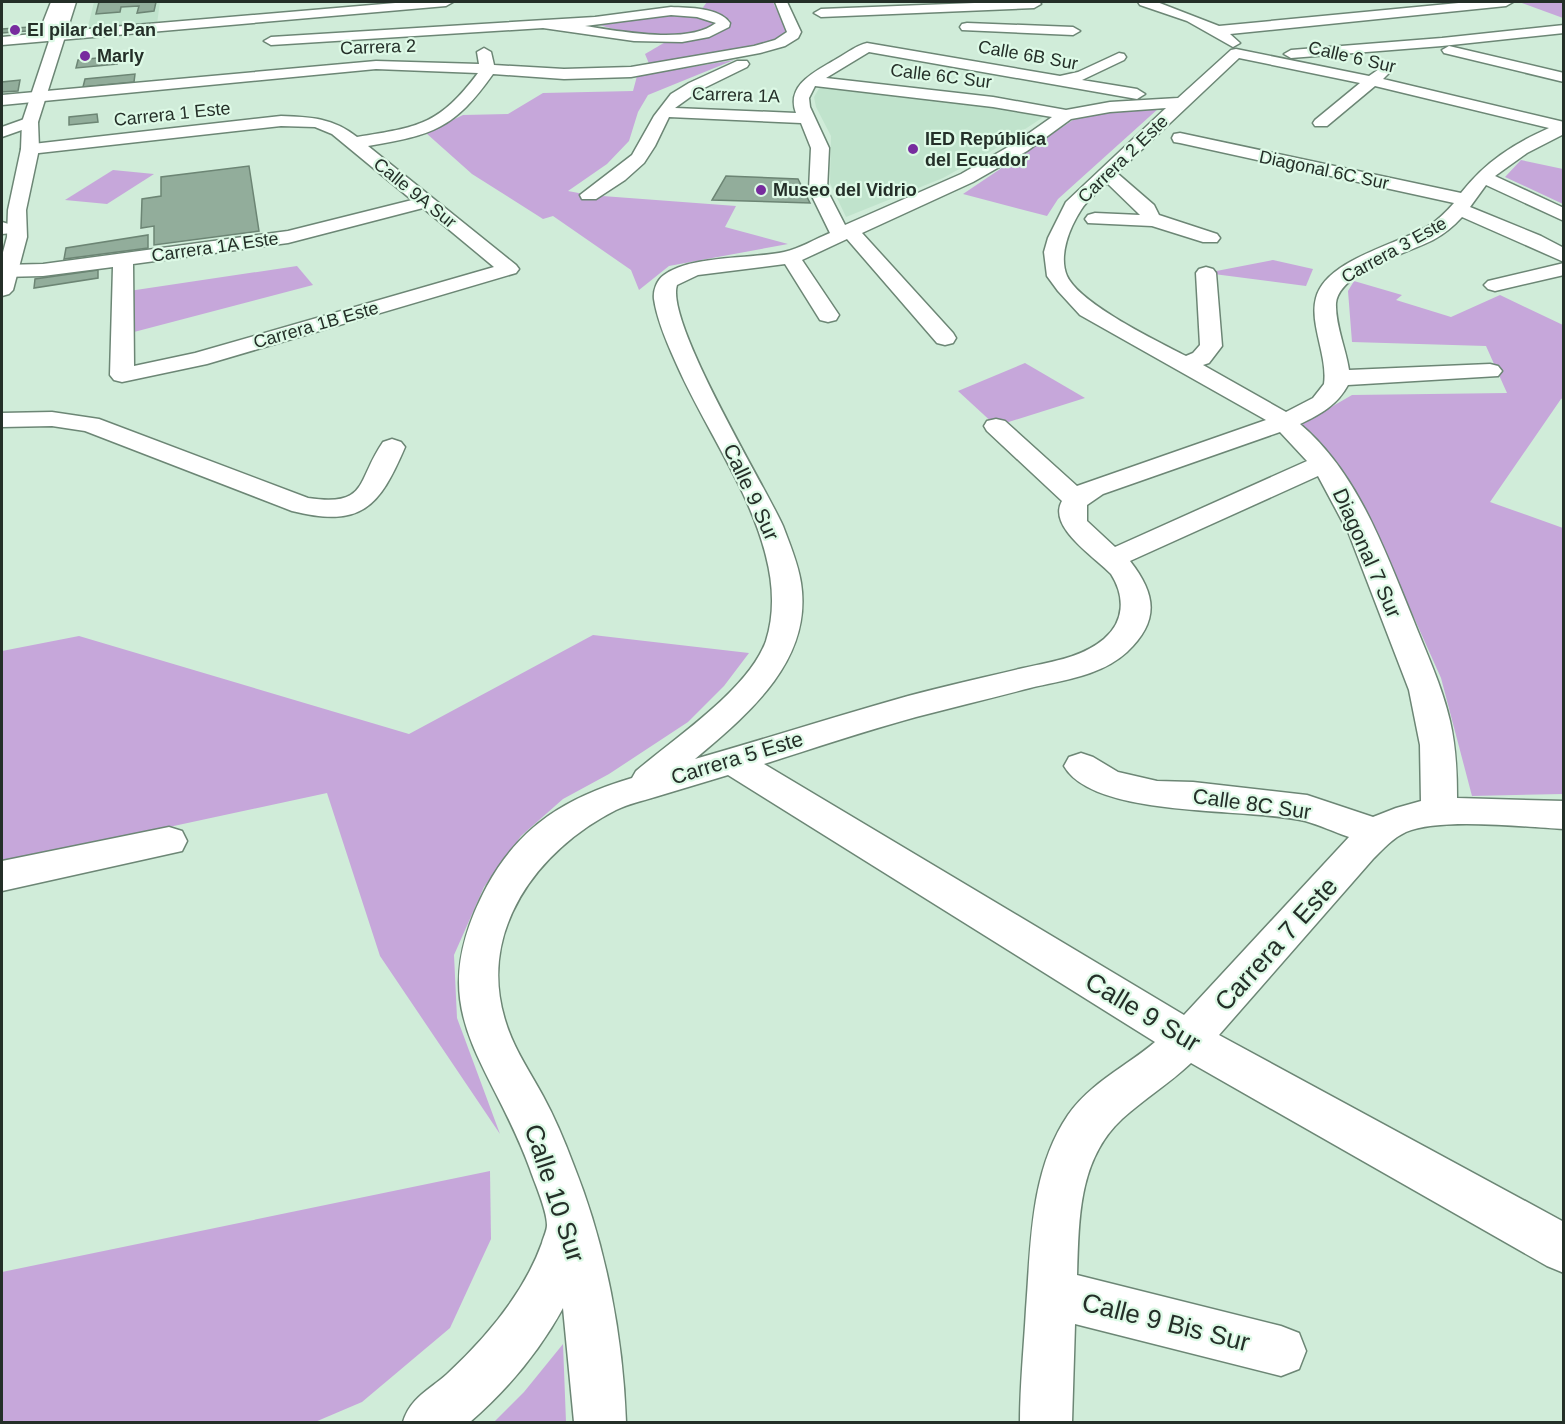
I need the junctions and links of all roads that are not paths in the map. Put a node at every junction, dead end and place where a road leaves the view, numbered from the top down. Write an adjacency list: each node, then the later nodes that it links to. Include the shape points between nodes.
1 (57, 2): 29 (street, via 46,30)
2 (69, 2): 29 (street)
3 (267, 2): 17 (street)
4 (446, 2): 8 (street)
5 (1145, 2): 19 (street)
6 (1506, 2): 11 (street)
7 (782, 3): 12 (street, Calle 6B Sur); 20 (street)
8 (359, 6): 17 (street)
9 (1035, 6): 12 (street)
10 (610, 7): 15 (street)
11 (1451, 7): 21 (street); 28 (street)
12 (811, 9): 20 (street); 30 (street, Calle 6B Sur)
13 (172, 10): 24 (street)
14 (465, 10): 25 (street)
15 (628, 17): 23 (street); 23 (street, via 671,11 705,14 723,23 713,32 699,36 653,38)
16 (1214, 17): 19 (street)
17 (268, 19): 24 (street); 38 (street)
18 (79, 20): 29 (street)
19 (1191, 20): 28 (street)
20 (790, 21): 35 (street, Carrera 2, via 793,35)
21 (1472, 21): 22 (street); 32 (street, via 1475,28 1470,34)
22 (1561, 22): 32 (street)
23 (541, 24): 25 (street)
24 (171, 27): 29 (street)
25 (475, 28): 38 (street); 43 (street)
26 (954, 28): 27 (street)
27 (1073, 31)
28 (1215, 32): 36 (street, via 1231,41)
29 (64, 34): 31 (street); 37 (street); 51 (street)
30 (860, 35): 42 (street, Calle 6B Sur); 47 (street, Carrera 1A)
31 (2, 42)
32 (1442, 42): 33 (street)
33 (1416, 44): 40 (street); 41 (street); 48 (street)
34 (1524, 44): 41 (street)
35 (755, 50): 43 (street, Carrera 2, via 631,72); 55 (street, via 752,57 684,94)
36 (1236, 53): 40 (street, Calle 6 Sur); 54 (street, Carrera 2 Este)
37 (68, 55)
38 (273, 57): 43 (street, Carrera 2); 50 (street, Carrera 2); 58 (street)
39 (1119, 57): 46 (street, via 1083,75)
40 (1262, 57): 48 (street, Calle 6 Sur)
41 (1487, 59): 45 (street)
42 (948, 61): 46 (street, Calle 6B Sur); 49 (street)
43 (488, 70): 65 (street, via 438,123)
44 (62, 75): 50 (street)
45 (1563, 78)
46 (1055, 80): 53 (street, via 1008,88); 54 (street, Calle 6B Sur)
47 (811, 81): 49 (street, Calle 6C Sur); 57 (street, Carrera 1A, via 801,98)
48 (1373, 81): 61 (street); 62 (street, Calle 6 Sur)
49 (900, 91): 53 (street, Calle 6C Sur)
50 (56, 95): 51 (street, Carrera 2); 66 (street, via 48,120)
51 (38, 97): 52 (street, Carrera 2); 59 (street)
52 (2, 100)
53 (993, 102): 56 (street, Calle 6C Sur)
54 (1182, 102): 56 (street, via 1110,107); 67 (street, Carrera 2 Este)
55 (665, 112): 57 (street, Carrera 1A); 69 (street, via 637,160)
56 (1066, 115): 77 (street, via 991,165)
57 (806, 118): 77 (street, Carrera 1A, via 820,149 818,190)
58 (281, 121): 60 (street, Carrera 1 Este); 66 (street, Carrera 1 Este)
59 (30, 122): 63 (street); 66 (street)
60 (317, 122): 65 (street, Calle 9A Sur, via 338,130)
61 (1321, 123)
62 (1563, 128): 68 (street, Carrera 3 Este, via 1517,151)
63 (2, 132)
64 (1180, 138): 71 (street, Diagonal 6C Sur)
65 (354, 143): 70 (street, Calle 9A Sur)
66 (30, 149): 72 (street)
67 (1106, 173): 75 (street, via 1147,209); 89 (street, Carrera 2 Este, via 1073,206 1062,227 1054,252 1057,276 1088,310)
68 (1484, 177): 71 (street, Carrera 3 Este); 73 (street)
69 (589, 195)
70 (426, 202): 81 (street, Carrera 1A Este, via 288,237); 82 (street, Calle 9A Sur)
71 (1464, 205): 79 (street, Diagonal 6C Sur); 91 (street, Carrera 3 Este, via 1438,229 1353,270 1330,289 1325,313)
72 (17, 210): 76 (street); 85 (street, via 17,237)
73 (1563, 215)
74 (1095, 219): 75 (street)
75 (1151, 219): 78 (street)
76 (3, 230)
77 (845, 232): 80 (street); 88 (street, Carrera 1A)
78 (1210, 238)
79 (1563, 256)
80 (790, 257): 87 (street); 101 (street, Calle 9 Sur, via 695,270 670,280 664,292 682,354 773,533 788,602 780,646 767,669 746,694)
81 (123, 259): 82 (street, Carrera 1B Este, via 122,375 199,359); 85 (street, Carrera 1A Este)
82 (508, 269)
83 (1563, 269): 86 (street)
84 (1206, 273): 89 (street, via 1211,346 1201,358)
85 (3, 277)
86 (1495, 285)
87 (828, 315)
88 (945, 338)
89 (1184, 365): 93 (street, Diagonal 7 Sur)
90 (1490, 371): 91 (street)
91 (1339, 378): 93 (street, via 1328,399)
92 (2, 420): 95 (street, via 52,419 90,424 302,504 325,508 353,506 366,494)
93 (1284, 422): 96 (street, Diagonal 7 Sur); 97 (street, via 1094,488)
94 (996, 426): 97 (street)
95 (392, 447)
96 (1323, 464): 98 (street); 102 (street, Diagonal 7 Sur, via 1362,532 1417,668 1436,734)
97 (1076, 500): 98 (street, Carrera 5 Este, via 1071,508 1074,523)
98 (1111, 559): 99 (street, Carrera 5 Este, via 1129,579 1137,600 1136,614 1123,641 1103,656)
99 (731, 760): 101 (street, Carrera 5 Este); 108 (street, Calle 9 Sur)
100 (1081, 766): 104 (street, Calle 8C Sur, via 1108,782 1157,794 1307,808)
101 (639, 787): 107 (street, Carrera 5 Este, via 579,813 529,855 490,915)
102 (1439, 813): 103 (street); 104 (street, via 1403,818)
103 (1563, 815)
104 (1377, 833): 108 (street, Carrera 7 Este)
105 (169, 842): 106 (street)
106 (2, 876)
107 (478, 973): 109 (street, Calle 10 Sur, via 480,1008 492,1043 545,1148)
108 (1187, 1040): 110 (street, Calle 9 Sur); 111 (street, Carrera 7 Este, via 1108,1103 1077,1141 1062,1182)
109 (570, 1229): 113 (street, via 552,1280 528,1320 488,1370); 114 (street, Calle 10 Sur, via 581,1266)
110 (1563, 1249)
111 (1052, 1293): 112 (street, Calle 9 Bis Sur); 115 (street, Carrera 7 Este)
112 (1281, 1351)
113 (429, 1422)
114 (600, 1422)
115 (1046, 1422)

